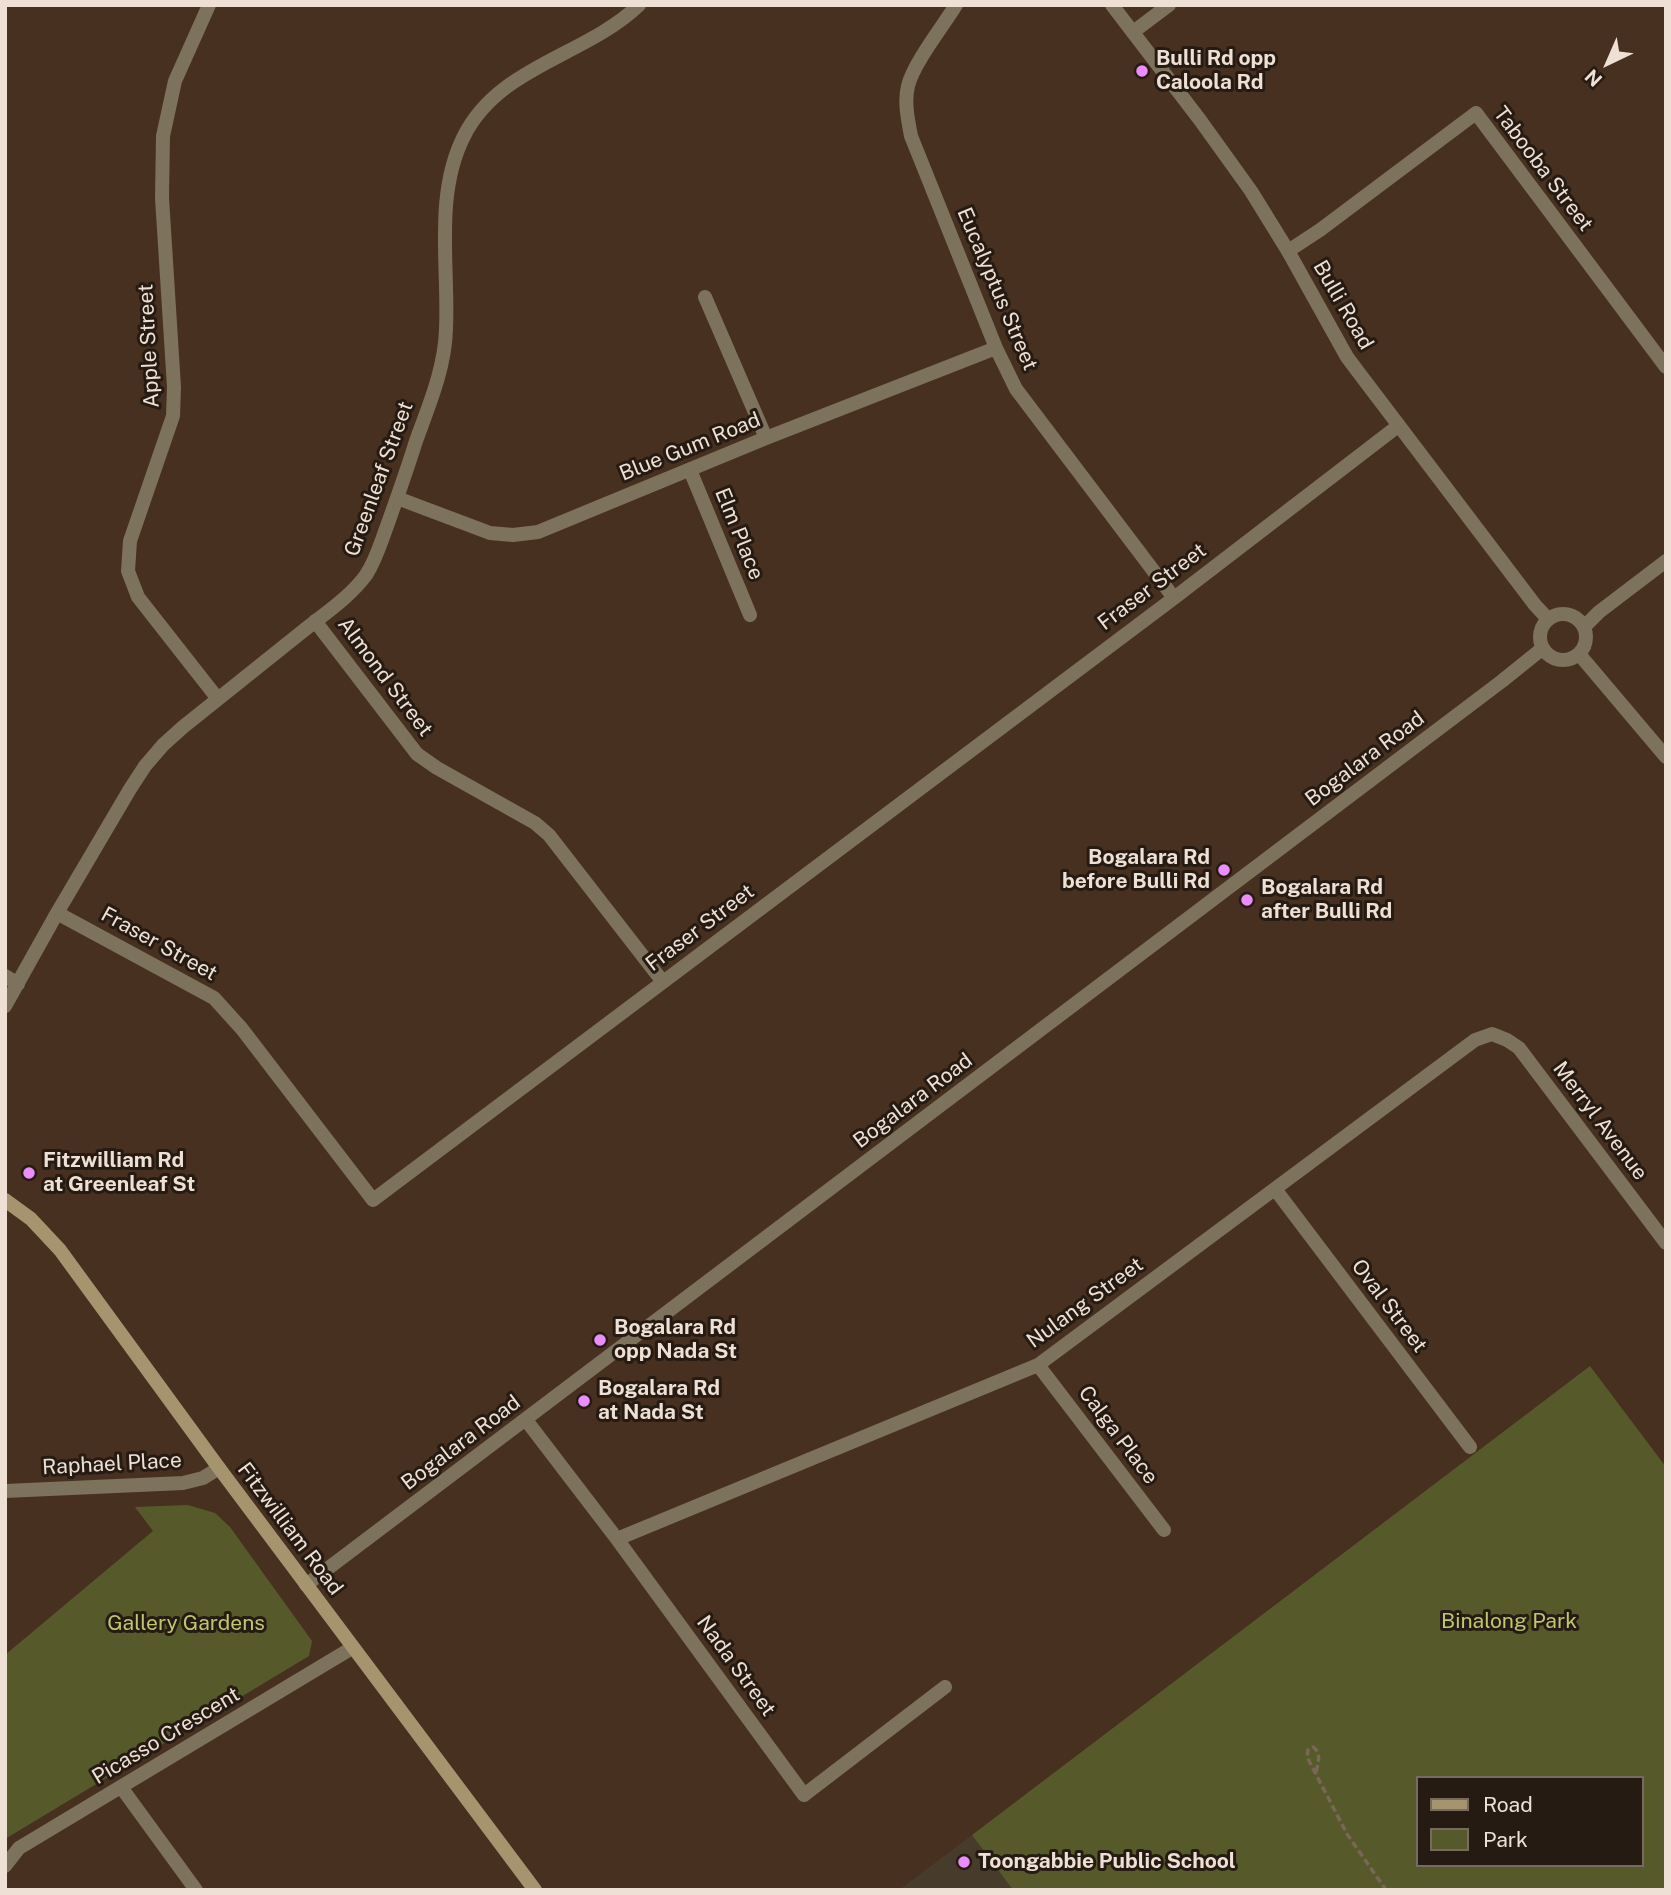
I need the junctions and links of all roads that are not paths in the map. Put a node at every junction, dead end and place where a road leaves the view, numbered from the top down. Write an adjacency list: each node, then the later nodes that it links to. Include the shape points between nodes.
1 (209, 5): 23 (street, Apple Street, via 175,81 163,136 173,416 131,541 128,571 138,597)
2 (639, 5): 14 (street, Greenleaf Street, via 608,30 507,86 489,101 464,136 455,157 448,199 444,354)
3 (956, 5): 9 (street, Eucalyptus Street, via 913,75 906,110 911,136)
4 (1112, 5): 6 (street, Bulli Road)
5 (1169, 5): 6 (street)
6 (1133, 32): 7 (street, Bulli Road, via 1251,191)
7 (1288, 251): 10 (street, Tabooba Street, via 1476,113); 11 (street, Bulli Road, via 1347,357)
8 (705, 297): 12 (street)
9 (996, 348): 12 (street, Blue Gum Road); 16 (street, Eucalyptus Street, via 1016,389)
10 (1666, 367)
11 (1398, 426): 16 (street, Fraser Street); 18 (street, Bulli Road)
12 (766, 438): 13 (street, Blue Gum Road)
13 (690, 470): 14 (street, Blue Gum Road, via 538,532 513,535 490,533); 17 (street, Elm Place)
14 (397, 498): 19 (street, Greenleaf Street, via 366,574)
15 (1666, 561): 20 (street)
16 (1174, 598): 27 (street, Fraser Street)
17 (750, 615)
18 (1548, 619): 20 (street, via 1568,615); 21 (street, via 1541,629)
19 (315, 621): 23 (street, Greenleaf Street); 27 (street, Almond Street, via 417,754 549,835)
20 (1584, 627): 22 (street, via 1586,636)
21 (1543, 648): 22 (street, via 1562,661); 34 (street, Bogalara Road)
22 (1579, 654): 24 (street)
23 (218, 699): 25 (street, Greenleaf Street, via 145,766)
24 (1666, 757)
25 (57, 913): 26 (street, Greenleaf Street); 27 (street, Fraser Street, via 214,998 373,1200)
26 (12, 980): 28 (street, Greenleaf Street)
27 (663, 982)
28 (5, 1006)
29 (1492, 1034): 30 (street, Nulang Street, via 1475,1040); 32 (street, Merryl Avenue, via 1519,1048)
30 (1275, 1189): 33 (street, Nulang Street); 35 (street, Oval Street)
31 (5, 1200): 36 (main road, Fitzwilliam Road, via 60,1250)
32 (1666, 1243)
33 (1038, 1365): 38 (street, Calga Place); 39 (street, Nulang Street)
34 (526, 1420): 39 (street, Nada Street); 40 (street, Bogalara Road)
35 (1470, 1447)
36 (219, 1468): 37 (street, Raphael Place, via 183,1483); 40 (main road, Fitzwilliam Road)
37 (5, 1491)
38 (1164, 1530)
39 (617, 1539): 42 (street, Nada Street, via 804,1795)
40 (306, 1585): 41 (main road, Fitzwilliam Road)
41 (352, 1648): 43 (street, Picasso Crescent); 46 (main road, Fitzwilliam Road)
42 (945, 1687)
43 (121, 1787): 44 (street, Picasso Crescent, via 19,1849); 45 (street)
44 (5, 1866)
45 (196, 1890)
46 (534, 1890)

